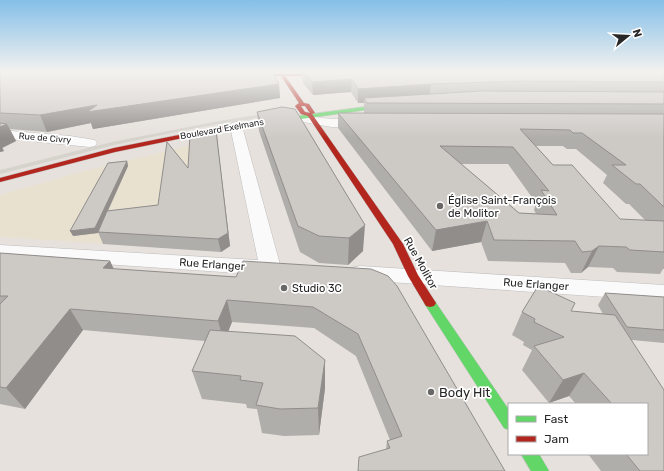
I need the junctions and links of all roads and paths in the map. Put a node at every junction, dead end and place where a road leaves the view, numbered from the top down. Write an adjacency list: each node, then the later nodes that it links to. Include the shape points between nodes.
1 (295, 94): 5 (main road, Rue Molitor)
2 (394, 96): 3 (main road)
3 (372, 98)
4 (315, 103): 5 (main road, Boulevard Exelmans)
5 (302, 104): 7 (main road, Boulevard Exelmans); 8 (main road, Rue Molitor, via 298,106 303,113)
6 (405, 104): 8 (main road)
7 (289, 112): 8 (street); 10 (main road, Boulevard Exelmans)
8 (311, 117): 9 (street, via 332,123); 17 (main road, Rue Molitor, via 398,244)
9 (380, 123)
10 (236, 126): 14 (main road, Boulevard Exelmans, via 108,152); 15 (street, Rue Erlanger, via 278,269)
11 (0, 134): 12 (street, Rue de Civry)
12 (94, 142): 13 (main road)
13 (68, 148)
14 (0, 180)
15 (0, 251)
16 (340, 272): 17 (street, Rue Erlanger)
17 (412, 276): 18 (street, Rue Erlanger); 19 (main road, Rue Molitor)
18 (664, 293)
19 (508, 421)
20 (531, 455): 21 (main road)
21 (541, 471)

